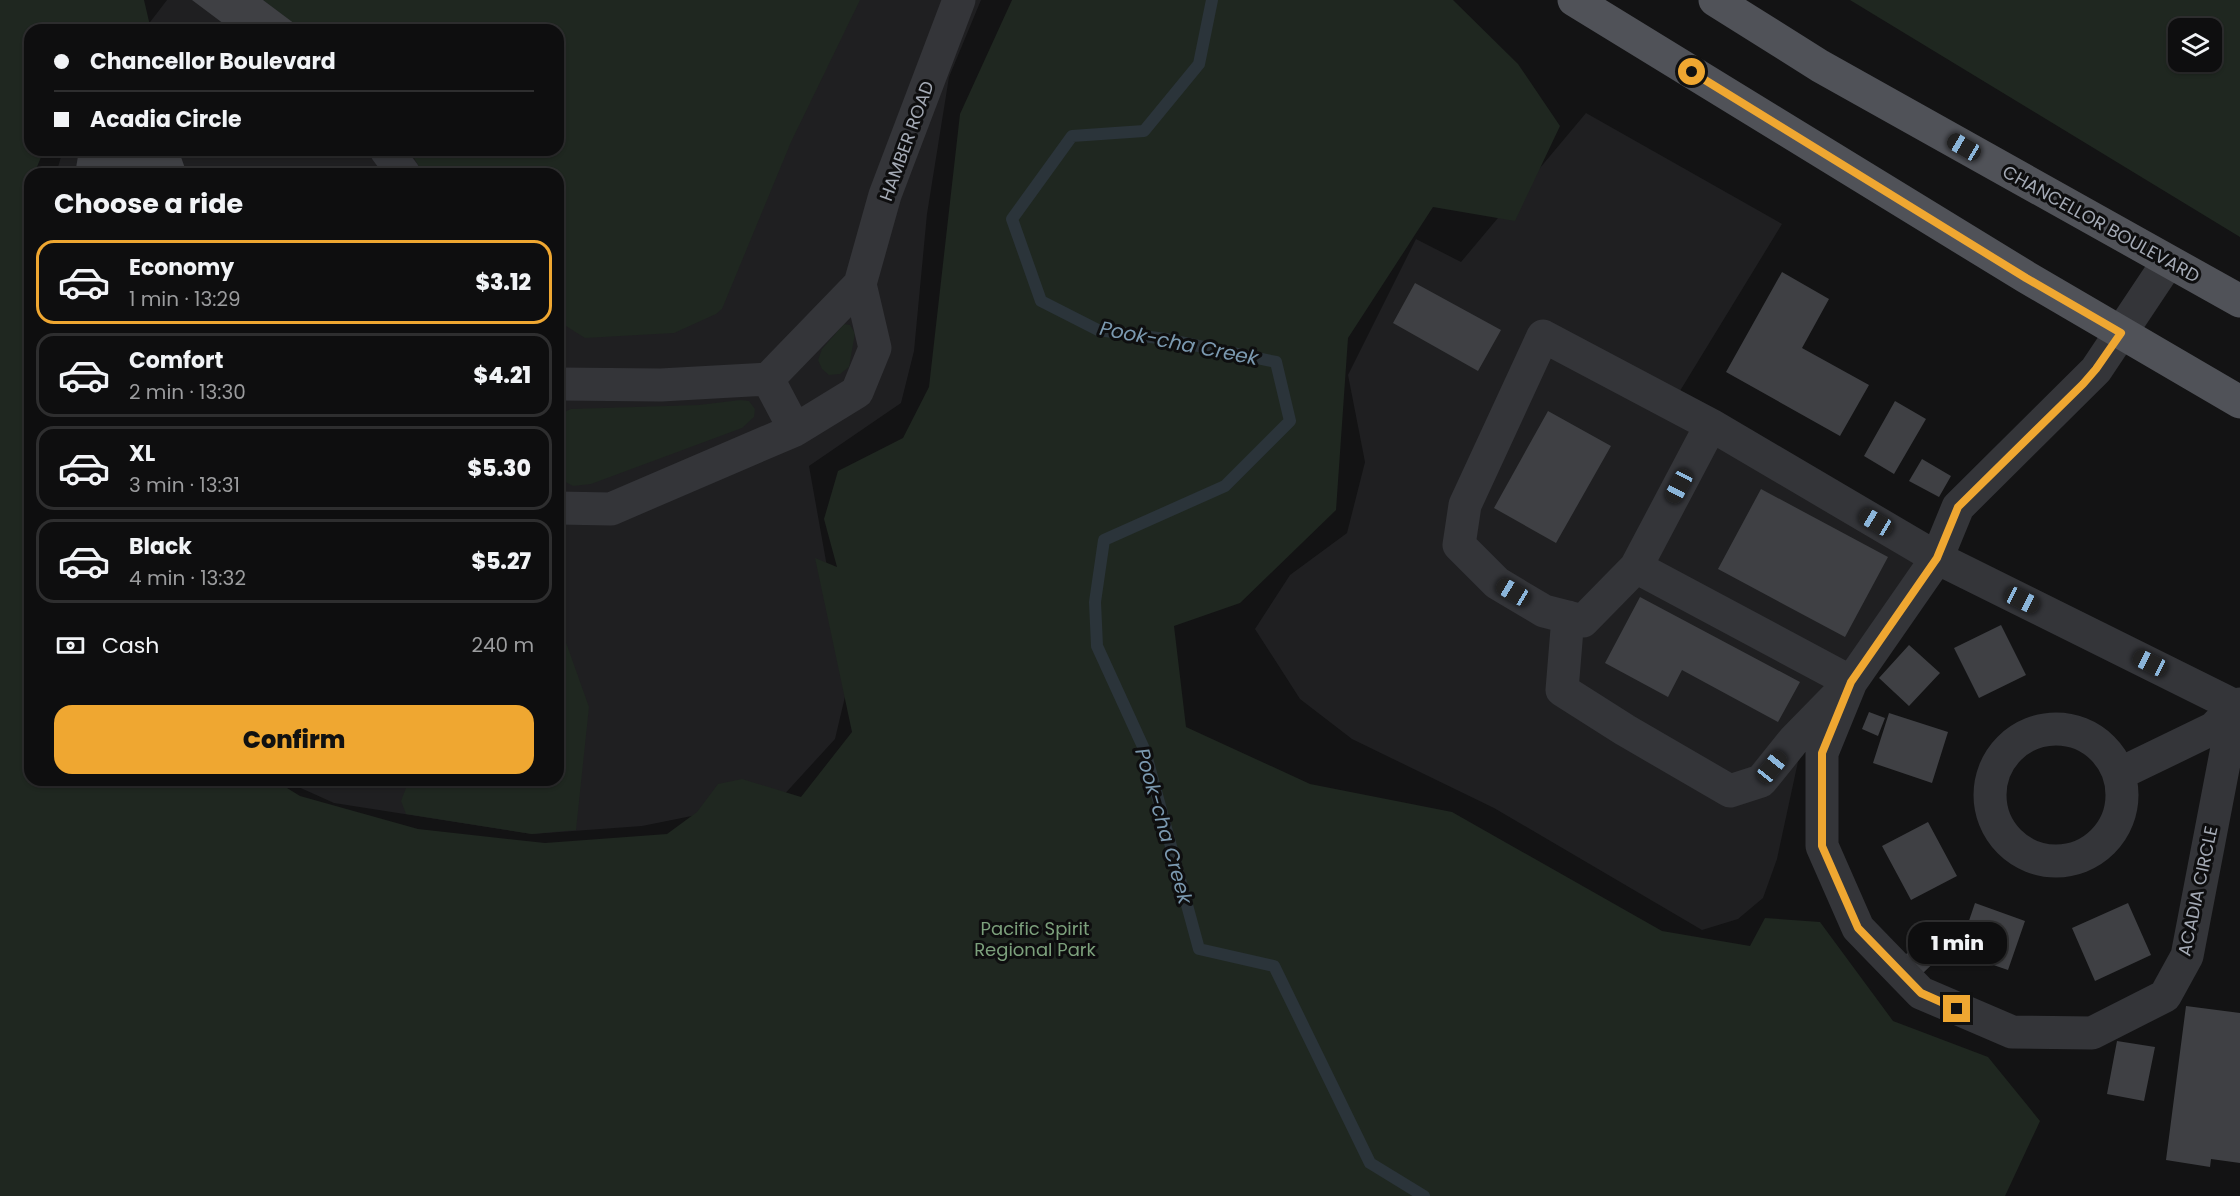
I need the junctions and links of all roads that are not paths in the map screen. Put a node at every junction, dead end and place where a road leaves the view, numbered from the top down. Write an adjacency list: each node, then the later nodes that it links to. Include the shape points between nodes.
1 (959, 0): 5 (street, HAMBER ROAD, via 885,195)
2 (1574, 0): 7 (main road)
3 (1715, 0): 4 (main road, CHANCELLOR BOULEVARD, via 1820,66)
4 (2168, 262): 6 (main road, CHANCELLOR BOULEVARD); 7 (street, ACADIA CIRCLE)
5 (860, 284): 8 (street, HAMBER ROAD); 12 (street, HAMBER ROAD, via 876,348 857,392)
6 (2240, 301)
7 (2121, 333): 10 (main road); 14 (street, ACADIA CIRCLE, via 2083,384 1958,507)
8 (768, 379): 9 (street, via 661,386); 12 (street)
9 (564, 384)
10 (2239, 401)
11 (1712, 425): 14 (street); 15 (street); 16 (street, via 1543,336 1465,505 1459,545 1497,583 1544,611)
12 (795, 430): 13 (street, HAMBER ROAD, via 611,509)
13 (564, 508)
14 (1937, 558): 17 (street, ACADIA CIRCLE); 18 (street)
15 (1636, 567): 16 (street, via 1583,621); 17 (street)
16 (1569, 617): 17 (street, via 1562,690 1730,791 1761,780)
17 (1851, 682): 18 (street, ACADIA CIRCLE, via 1822,753 1822,846 1858,928 1921,993 2012,1032 2092,1034 2165,996 2187,956)
18 (2237, 705): 19 (street, via 2214,728)
19 (2119, 774): 19 (street, via 2109,755 2094,740 2075,731 2054,728 2033,732 2015,742 2000,758 1991,777 1989,797 1994,819 2006,839 2024,853 2045,861 2068,860 2089,852 2107,838 2118,818 2122,796)

